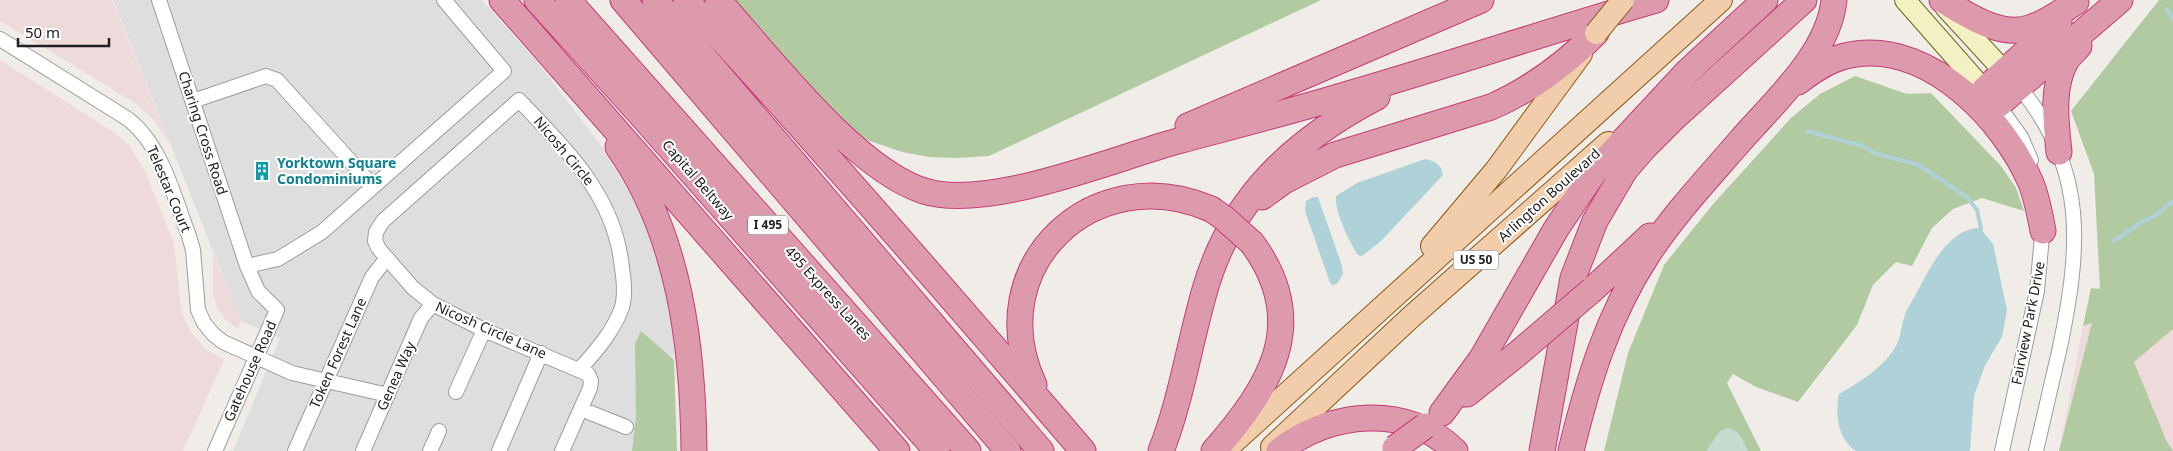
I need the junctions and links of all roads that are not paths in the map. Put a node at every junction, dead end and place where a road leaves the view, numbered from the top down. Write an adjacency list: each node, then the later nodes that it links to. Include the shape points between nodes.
1 (159, 0): 30 (street, Charing Cross Road)
2 (444, 0): 34 (street, via 504,70)
3 (502, 0): 24 (highway)
4 (537, 0): 63 (highway, Capital Beltway / I 495)
5 (568, 0): 64 (highway, 495 Express Lanes / I 495)
6 (623, 0): 65 (highway, I 495)
7 (655, 0): 66 (highway)
8 (686, 0): 67 (highway, via 813,140)
9 (718, 0): 33 (highway, via 798,90 852,144 900,180 923,191 952,197 985,195)
10 (1480, 0): 33 (highway)
11 (1623, 0): 22 (main road, bridge)
12 (1656, 0): 25 (highway)
13 (1721, 0): 42 (main road, Arlington Boulevard / US 50)
14 (1765, 0): 26 (highway, Arlington Boulevard / US 50)
15 (1804, 0): 74 (highway, via 1644,148 1625,170 1595,221 1573,278)
16 (1834, 0): 31 (highway, via 1833,11 1817,49)
17 (1905, 0): 28 (main road, Fairview Park Drive)
18 (1938, 0): 27 (main road)
19 (1942, 0): 20 (highway, via 1981,22 2016,30 2044,22)
20 (2077, 1): 27 (highway)
21 (2112, 7): 27 (highway); 32 (highway, via 2066,61 2057,91)
22 (1596, 33): 36 (highway, via 1558,69 1513,98 1335,155 1308,167 1263,196); 42 (main road, via 1453,223)
23 (0, 39): 44 (street, Telestar Court, via 128,119 145,135 155,149 189,236 196,300 204,323 224,342)
24 (562, 68): 61 (highway, via 621,151 660,227 679,291 688,344); 62 (highway)
25 (1435, 68): 33 (highway); 36 (highway, via 1350,111 1297,147 1259,186)
26 (1687, 72): 51 (highway, via 1616,146 1576,196 1482,358); 71 (main road, Arlington Boulevard / US 50, via 1411,317)
27 (2012, 80): 28 (highway); 32 (street, via 2040,115)
28 (1991, 97): 37 (street, Fairview Park Drive, via 2021,137 2034,166 2040,191)
29 (519, 100): 38 (street, Nicosh Circle Lane, via 383,220 375,241); 45 (street, Nicosh Circle, via 594,186 607,209 620,250 624,286 622,309 605,341)
30 (193, 101): 34 (street, via 266,76 277,80); 39 (street, Charing Cross Road)
31 (1772, 104): 35 (highway); 37 (highway, via 1803,78 1838,58 1874,53 1911,61 1961,90 2000,130 2031,184)
32 (2059, 152): 49 (street, via 2070,191 2075,246 2070,296)
33 (1086, 168)
34 (373, 186): 39 (street, via 322,232 278,259)
35 (1700, 187): 51 (highway, bridge, via 1592,290); 75 (highway, via 1648,255 1615,312 1588,384)
36 (1232, 228): 68 (highway, via 1204,292)
37 (2042, 231): 76 (street, Fairview Park Drive, via 2037,291)
38 (388, 258): 40 (street, Nicosh Circle Lane, via 413,288); 46 (street, Token Forest Lane, via 372,277)
39 (247, 266): 44 (street, Gatehouse Road, via 258,291 277,310)
40 (433, 304): 41 (street, Nicosh Circle Lane); 48 (street, Genea Way, via 421,318)
41 (484, 330): 43 (street, Nicosh Circle Lane); 47 (street)
42 (1349, 336): 70 (main road, Arlington Boulevard / US 50)
43 (541, 353): 45 (street, Nicosh Circle Lane); 59 (street)
44 (257, 357): 46 (street, Telestar Court, via 292,373); 55 (street, Gatehouse Road)
45 (580, 369): 50 (street, via 588,374 591,381)
46 (324, 382): 48 (street, Telestar Court); 56 (street, Token Forest Lane)
47 (456, 392)
48 (388, 395): 57 (street, Genea Way)
49 (2048, 402): 77 (street); 78 (street)
50 (581, 409): 52 (street); 60 (street)
51 (1442, 413): 54 (highway, bridge)
52 (626, 427)
53 (438, 431): 58 (street)
54 (1392, 449)
55 (215, 451)
56 (295, 451)
57 (363, 451)
58 (430, 451)
59 (499, 451)
60 (562, 451)
61 (694, 451)
62 (897, 451)
63 (937, 451)
64 (968, 451)
65 (1008, 451)
66 (1041, 451)
67 (1083, 451): 69 (highway, bridge, via 1047,407 1029,374 1020,321 1024,288 1029,272 1065,226 1106,203 1148,195 1185,199 1224,218 1252,243 1275,284 1281,318 1280,336 1270,373 1257,397)
68 (1161, 451)
69 (1214, 451)
70 (1224, 451)
71 (1268, 451)
72 (1279, 451): 73 (highway, via 1308,432 1347,419 1366,417 1406,422 1433,434)
73 (1455, 451)
74 (1542, 451)
75 (1572, 451)
76 (2002, 451)
77 (2036, 451)
78 (2043, 451)

